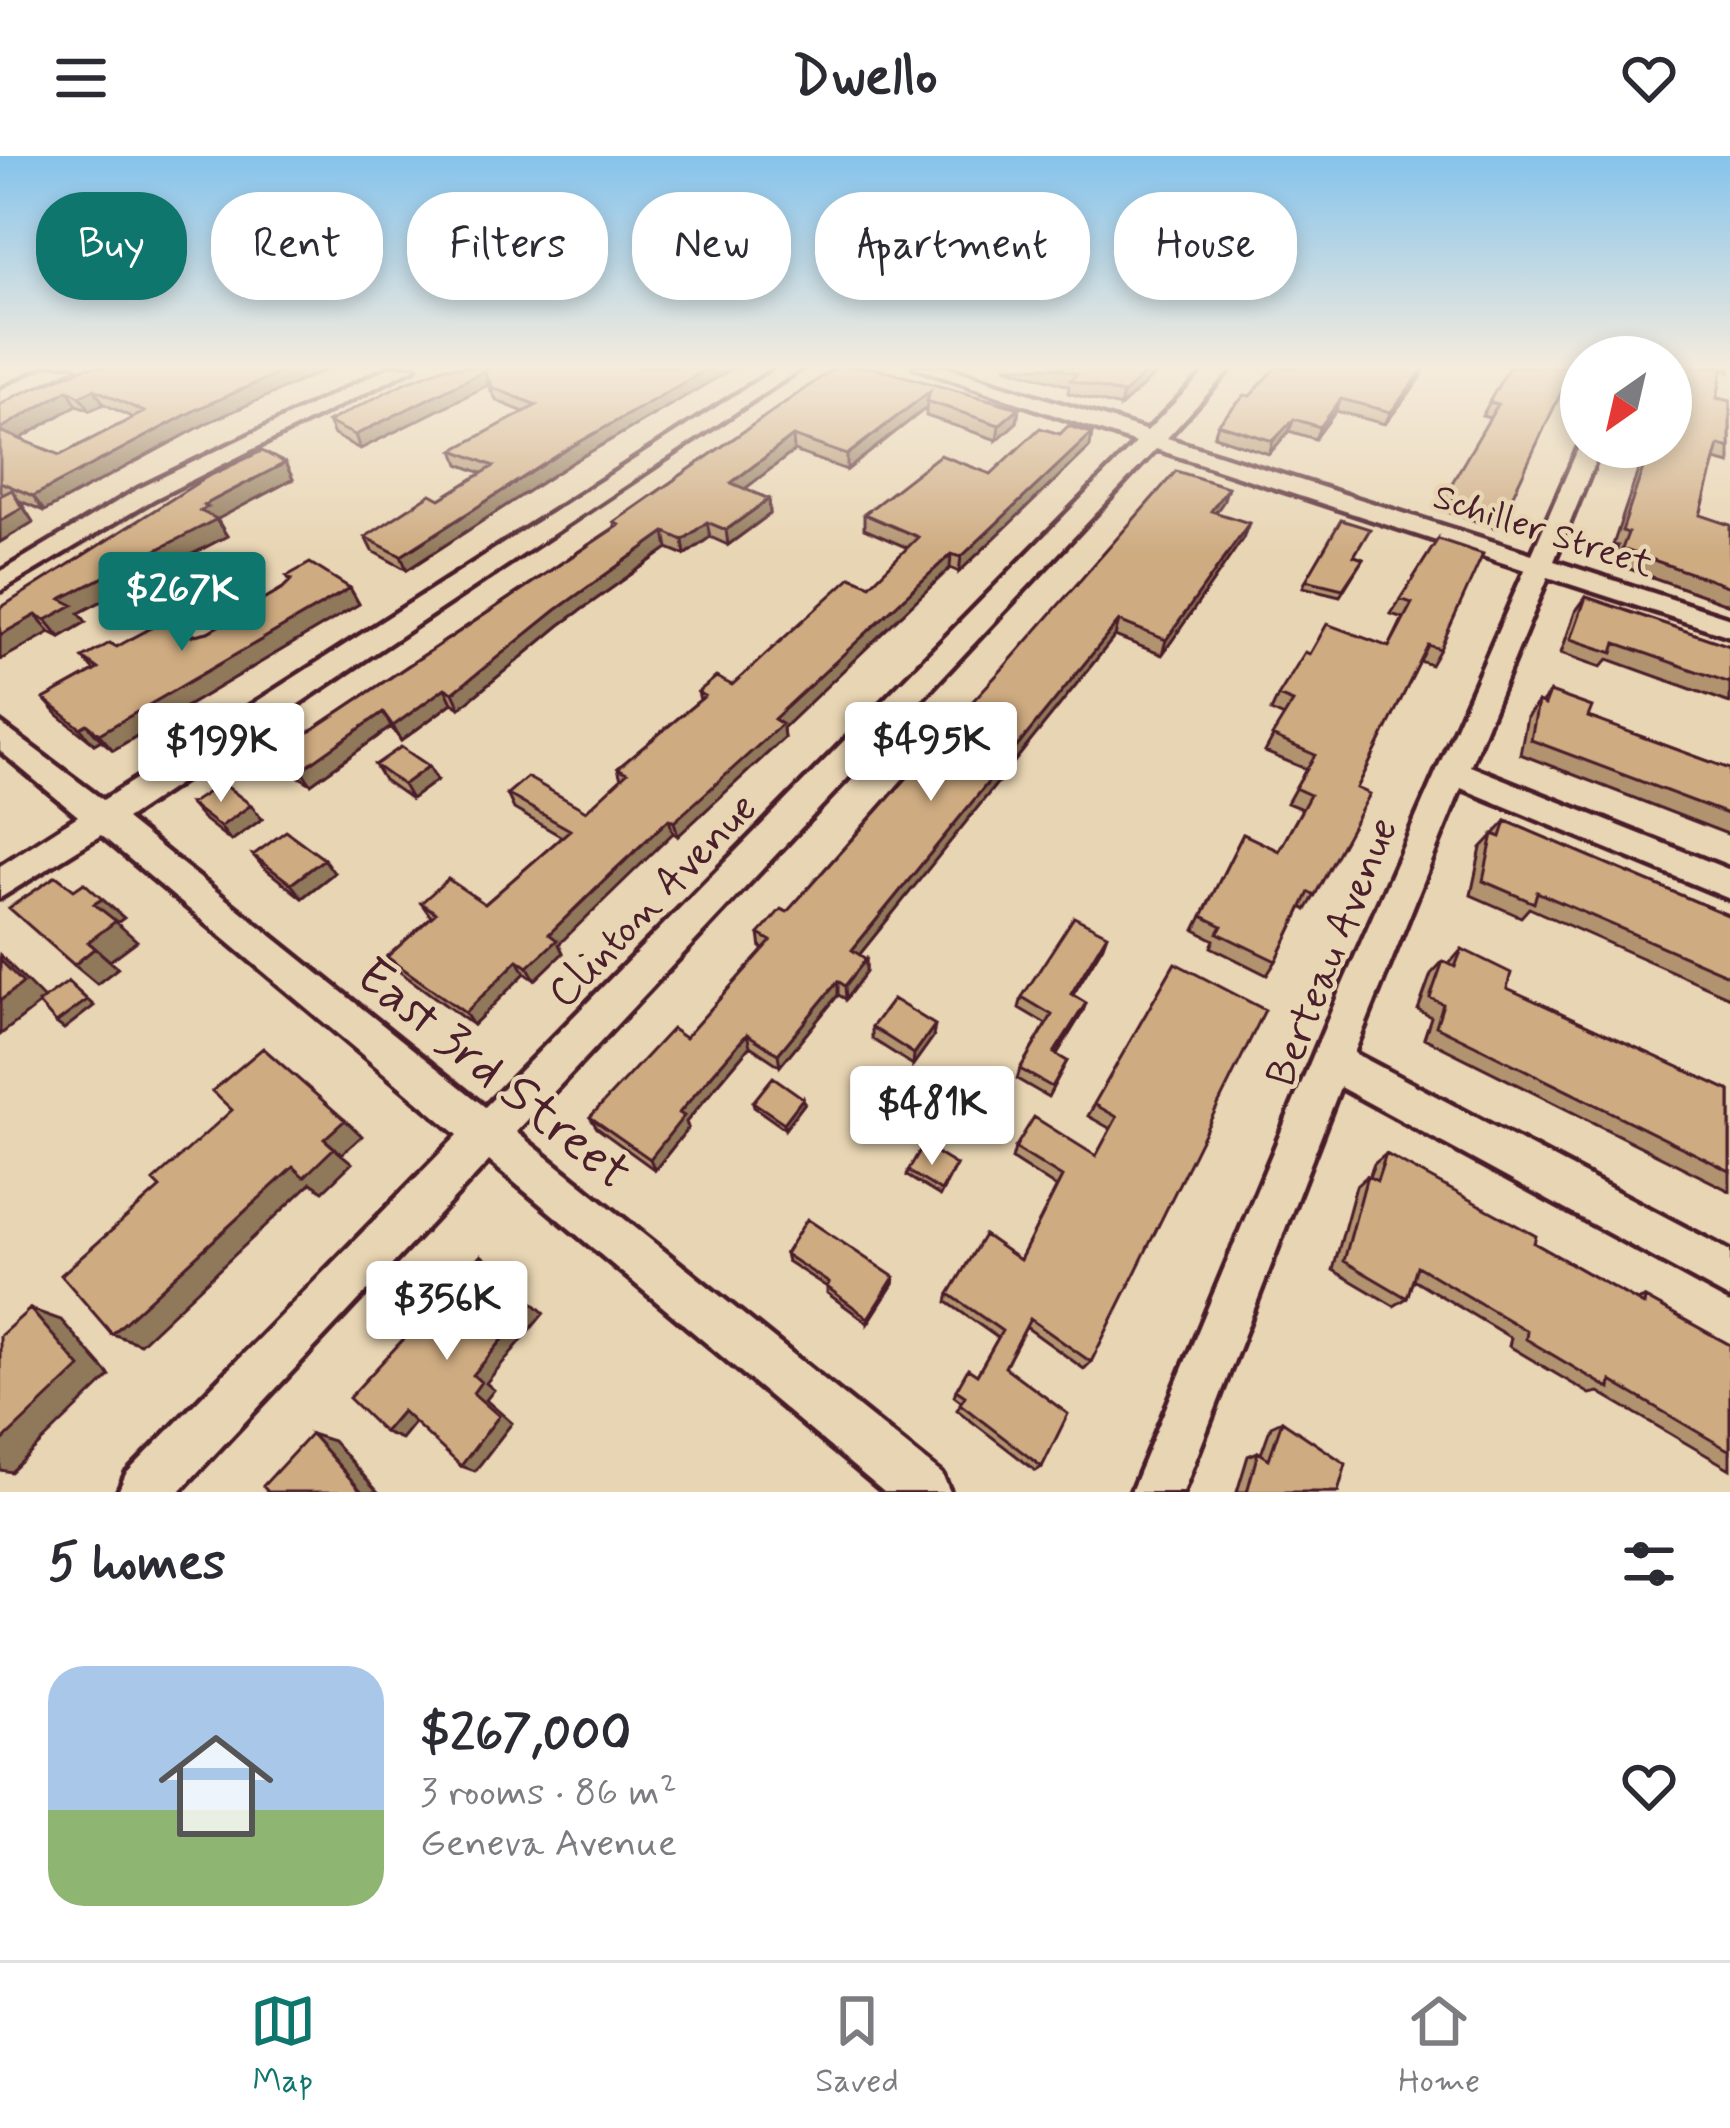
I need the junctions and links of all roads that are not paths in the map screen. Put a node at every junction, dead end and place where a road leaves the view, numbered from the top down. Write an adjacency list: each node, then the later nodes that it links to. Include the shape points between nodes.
1 (274, 429): 8 (street)
2 (698, 429): 12 (street)
3 (1118, 429): 5 (street, Schiller Street)
4 (1161, 429): 5 (street, Clinton Avenue)
5 (1151, 440): 7 (street, Schiller Street); 16 (street, Clinton Avenue)
6 (1581, 468): 7 (street, Berteau Avenue)
7 (1541, 566): 9 (street, Schiller Street); 11 (street, Berteau Avenue)
8 (0, 583)
9 (1730, 627)
10 (0, 734): 12 (street, East 3rd Street)
11 (1453, 772): 14 (street); 15 (street, Berteau Avenue)
12 (103, 818): 13 (street); 16 (street, East 3rd Street)
13 (0, 884)
14 (1730, 885)
15 (1332, 1063): 17 (street); 20 (street, Berteau Avenue)
16 (487, 1136): 18 (street, Clinton Avenue); 19 (street, East 3rd Street)
17 (1730, 1276)
18 (144, 1492)
19 (923, 1492)
20 (1157, 1492)

